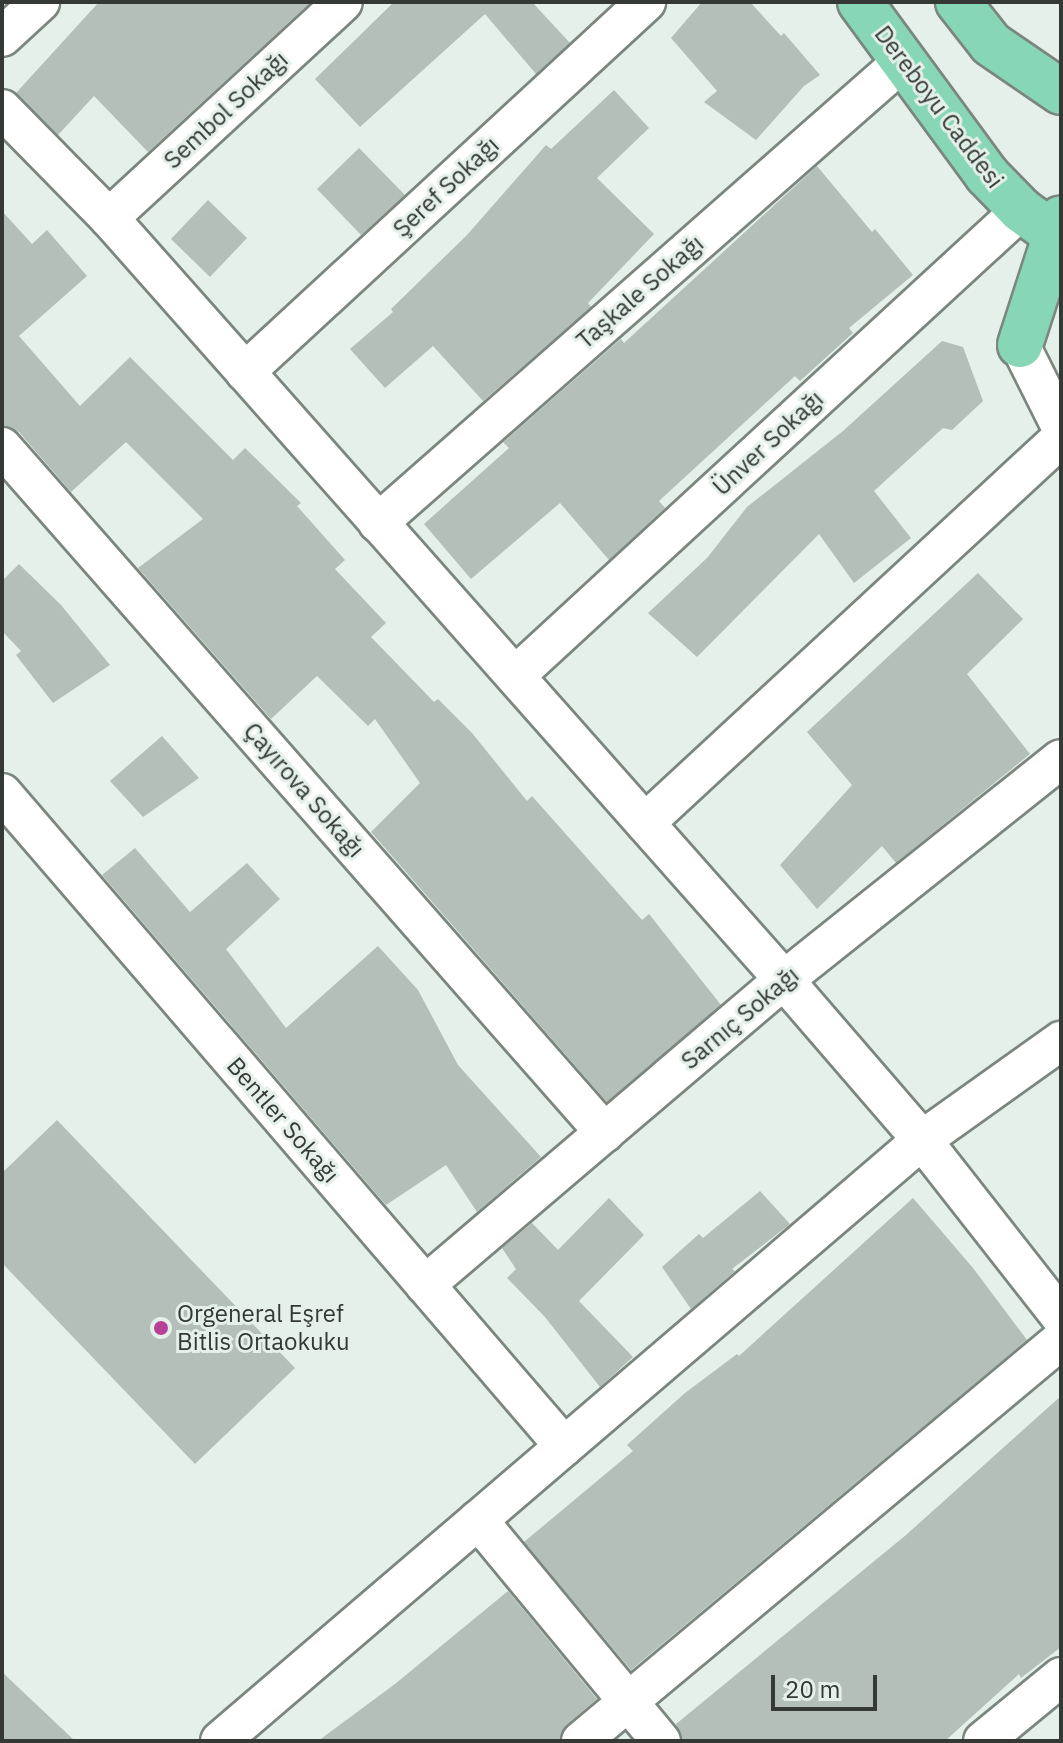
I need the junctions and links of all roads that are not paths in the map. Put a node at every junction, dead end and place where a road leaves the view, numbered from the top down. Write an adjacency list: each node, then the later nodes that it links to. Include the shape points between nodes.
1 (40, 2): 6 (street)
2 (343, 2): 10 (street, Sembol Sokağı)
3 (646, 2): 14 (street, Şeref Sokağı)
4 (860, 2): 7 (main road, Dereboyu Caddesi)
5 (958, 2): 8 (main road, via 991,44)
6 (2, 37)
7 (902, 62): 11 (main road, Dereboyu Caddesi, via 987,175); 18 (street, Taşkale Sokağı)
8 (1061, 92)
9 (2, 109): 10 (street)
10 (109, 218): 14 (street)
11 (1049, 225): 13 (main road); 19 (street, Ünver Sokağı)
12 (1061, 308): 13 (main road, via 1039,317)
13 (1020, 345): 15 (street)
14 (245, 372): 18 (street)
15 (1061, 427)
16 (1061, 438): 22 (street)
17 (2, 447): 25 (street, Çayırova Sokağı)
18 (378, 523): 19 (street)
19 (515, 676): 22 (street)
20 (1061, 759): 23 (street, Sarnıç Sokağı)
21 (2, 793): 27 (street, Bentler Sokağı)
22 (645, 823): 23 (street)
23 (784, 980): 25 (street, Sarnıç Sokağı); 26 (street)
24 (1061, 1041): 26 (street)
25 (605, 1133): 27 (street, Sarnıç Sokağı)
26 (922, 1140): 28 (street); 30 (street)
27 (425, 1285): 30 (street, Bentler Sokağı)
28 (1061, 1317)
29 (1061, 1340): 33 (street)
30 (564, 1446): 31 (street)
31 (478, 1520): 33 (street); 34 (street)
32 (1061, 1677): 37 (street)
33 (627, 1700): 35 (street); 36 (street)
34 (220, 1741)
35 (581, 1741)
36 (661, 1741)
37 (983, 1741)

